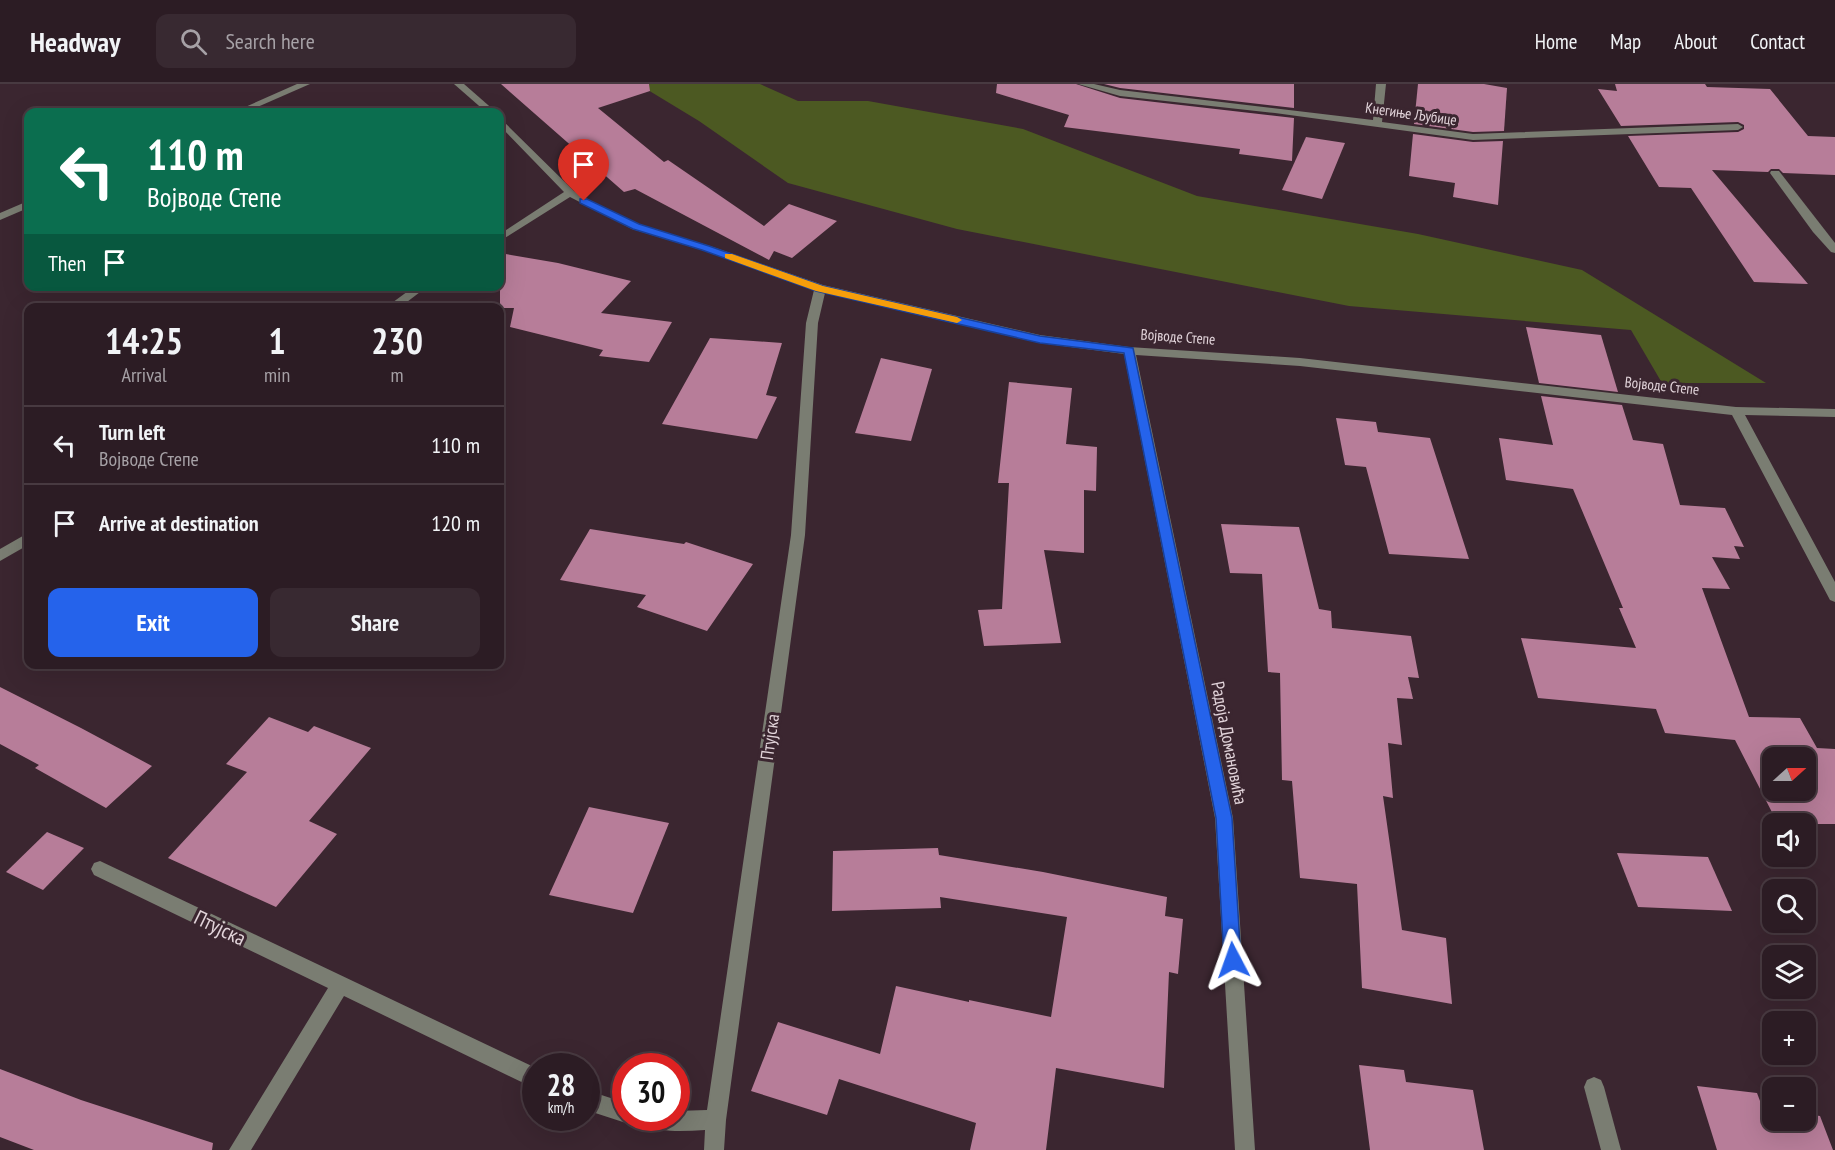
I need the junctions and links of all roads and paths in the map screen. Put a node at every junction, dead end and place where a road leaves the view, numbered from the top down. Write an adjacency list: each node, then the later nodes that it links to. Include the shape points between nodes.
1 (305, 84): 5 (street)
2 (459, 84): 6 (street)
3 (1083, 84): 8 (street, Кнегиње Љубице, via 1120,93)
4 (1381, 84): 8 (street)
5 (248, 108)
6 (486, 108)
7 (504, 125): 11 (street, Војводе Степе)
8 (1377, 125): 9 (street, Кнегиње Љубице, via 1473,137)
9 (1738, 127)
10 (1775, 172): 15 (street)
11 (570, 193): 14 (street); 16 (street, Војводе Степе, via 636,226)
12 (24, 206): 13 (street)
13 (0, 217)
14 (504, 235)
15 (1835, 250)
16 (820, 288): 19 (street, Војводе Степе, via 1040,339); 29 (street, Птујска, via 812,322 798,535)
17 (416, 291): 18 (street)
18 (398, 303)
19 (1129, 351): 20 (street, Војводе Степе, via 1300,362); 33 (street, Радоја Домановића, via 1224,818)
20 (1736, 411): 21 (street, Војводе Степе); 24 (street)
21 (1835, 413)
22 (24, 541): 23 (street)
23 (0, 556)
24 (1835, 596)
25 (100, 869): 26 (street, Птујска)
26 (340, 986): 27 (street, Птујска); 31 (street)
27 (522, 1072)
28 (1594, 1087): 34 (street)
29 (716, 1120): 30 (street); 32 (street, Птујска)
30 (690, 1121)
31 (239, 1150)
32 (714, 1150)
33 (1245, 1150)
34 (1611, 1150)

